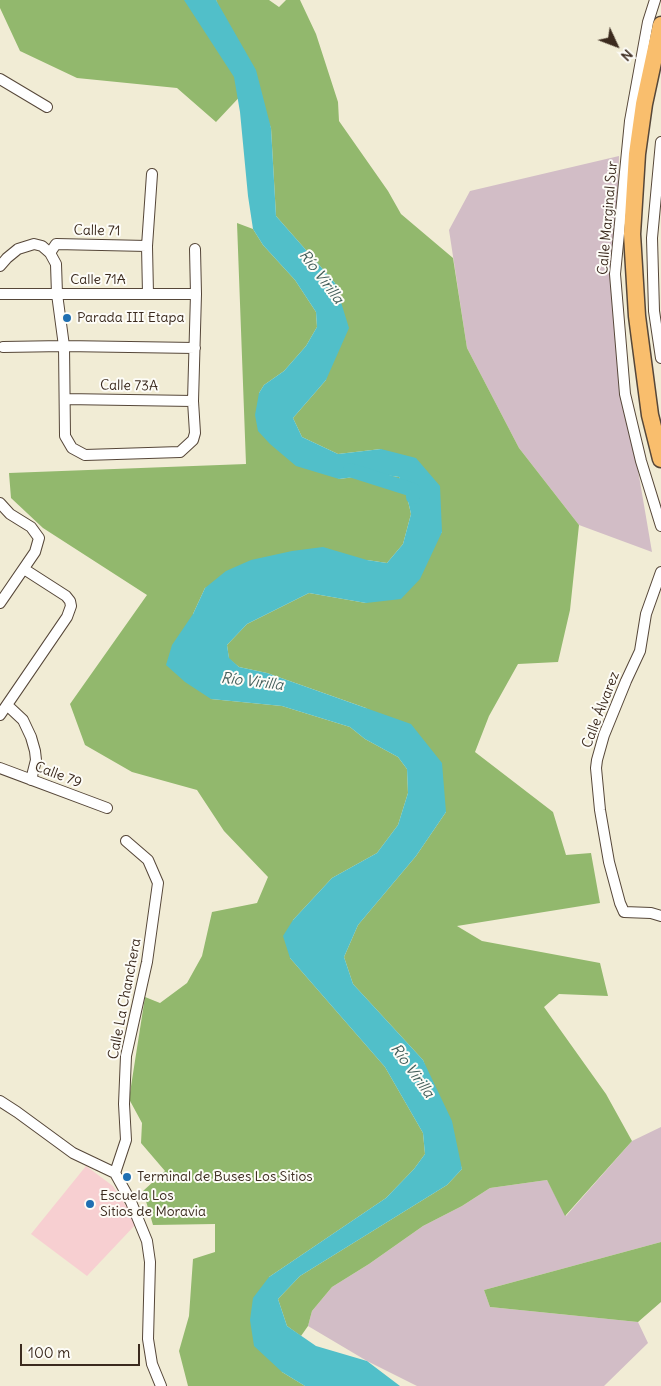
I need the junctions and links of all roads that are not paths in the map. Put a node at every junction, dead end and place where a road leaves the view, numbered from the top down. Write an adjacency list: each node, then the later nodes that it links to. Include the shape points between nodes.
1 (654, 0): 4 (street, Calle Marginal Sur, via 648,22)
2 (661, 25): 4 (highway)
3 (0, 79): 5 (street)
4 (638, 104): 22 (highway, via 632,234 637,316 650,415); 23 (street, Calle Marginal Sur, via 629,130 615,274 625,394 641,462)
5 (47, 107)
6 (661, 142): 19 (street, via 652,238 654,311)
7 (152, 174): 8 (street)
8 (147, 246): 10 (street, Calle 71, via 56,244); 14 (street)
9 (195, 249): 15 (street)
10 (50, 253): 11 (street, via 42,246 26,246); 13 (street, via 56,264)
11 (0, 266)
12 (0, 294): 13 (street, Calle 71A)
13 (57, 294): 14 (street, Calle 71A); 16 (street)
14 (148, 294): 15 (street, Calle 71A)
15 (196, 294): 18 (street)
16 (64, 346): 17 (street); 18 (street); 20 (street)
17 (2, 347)
18 (195, 348): 21 (street)
19 (661, 358)
20 (65, 399): 21 (street, Calle 73A); 21 (street, via 65,436 72,448 85,455 180,452 193,440 195,433)
21 (193, 401)
22 (661, 459)
23 (658, 501): 25 (street, Calle Marginal Sur)
24 (0, 503): 26 (street, via 10,514 32,526 39,538)
25 (661, 526)
26 (24, 569): 28 (street); 29 (street, via 66,596 71,606 67,617)
27 (661, 572): 35 (street, Calle Álvarez, via 646,614 640,651 604,734 596,768 609,862 620,903 624,912)
28 (0, 603)
29 (7, 705): 30 (street); 32 (street, via 23,720 31,737 36,760)
30 (0, 715)
31 (0, 768): 32 (street, Calle 79)
32 (31, 780): 33 (street, Calle 79)
33 (106, 808)
34 (126, 841): 37 (street, Calle La Chanchera, via 148,860 158,883 146,962 126,1056 126,1140)
35 (661, 916)
36 (0, 1101): 37 (street, via 73,1154)
37 (115, 1173): 38 (street, via 147,1241 150,1262 148,1339 152,1364)
38 (161, 1386)

